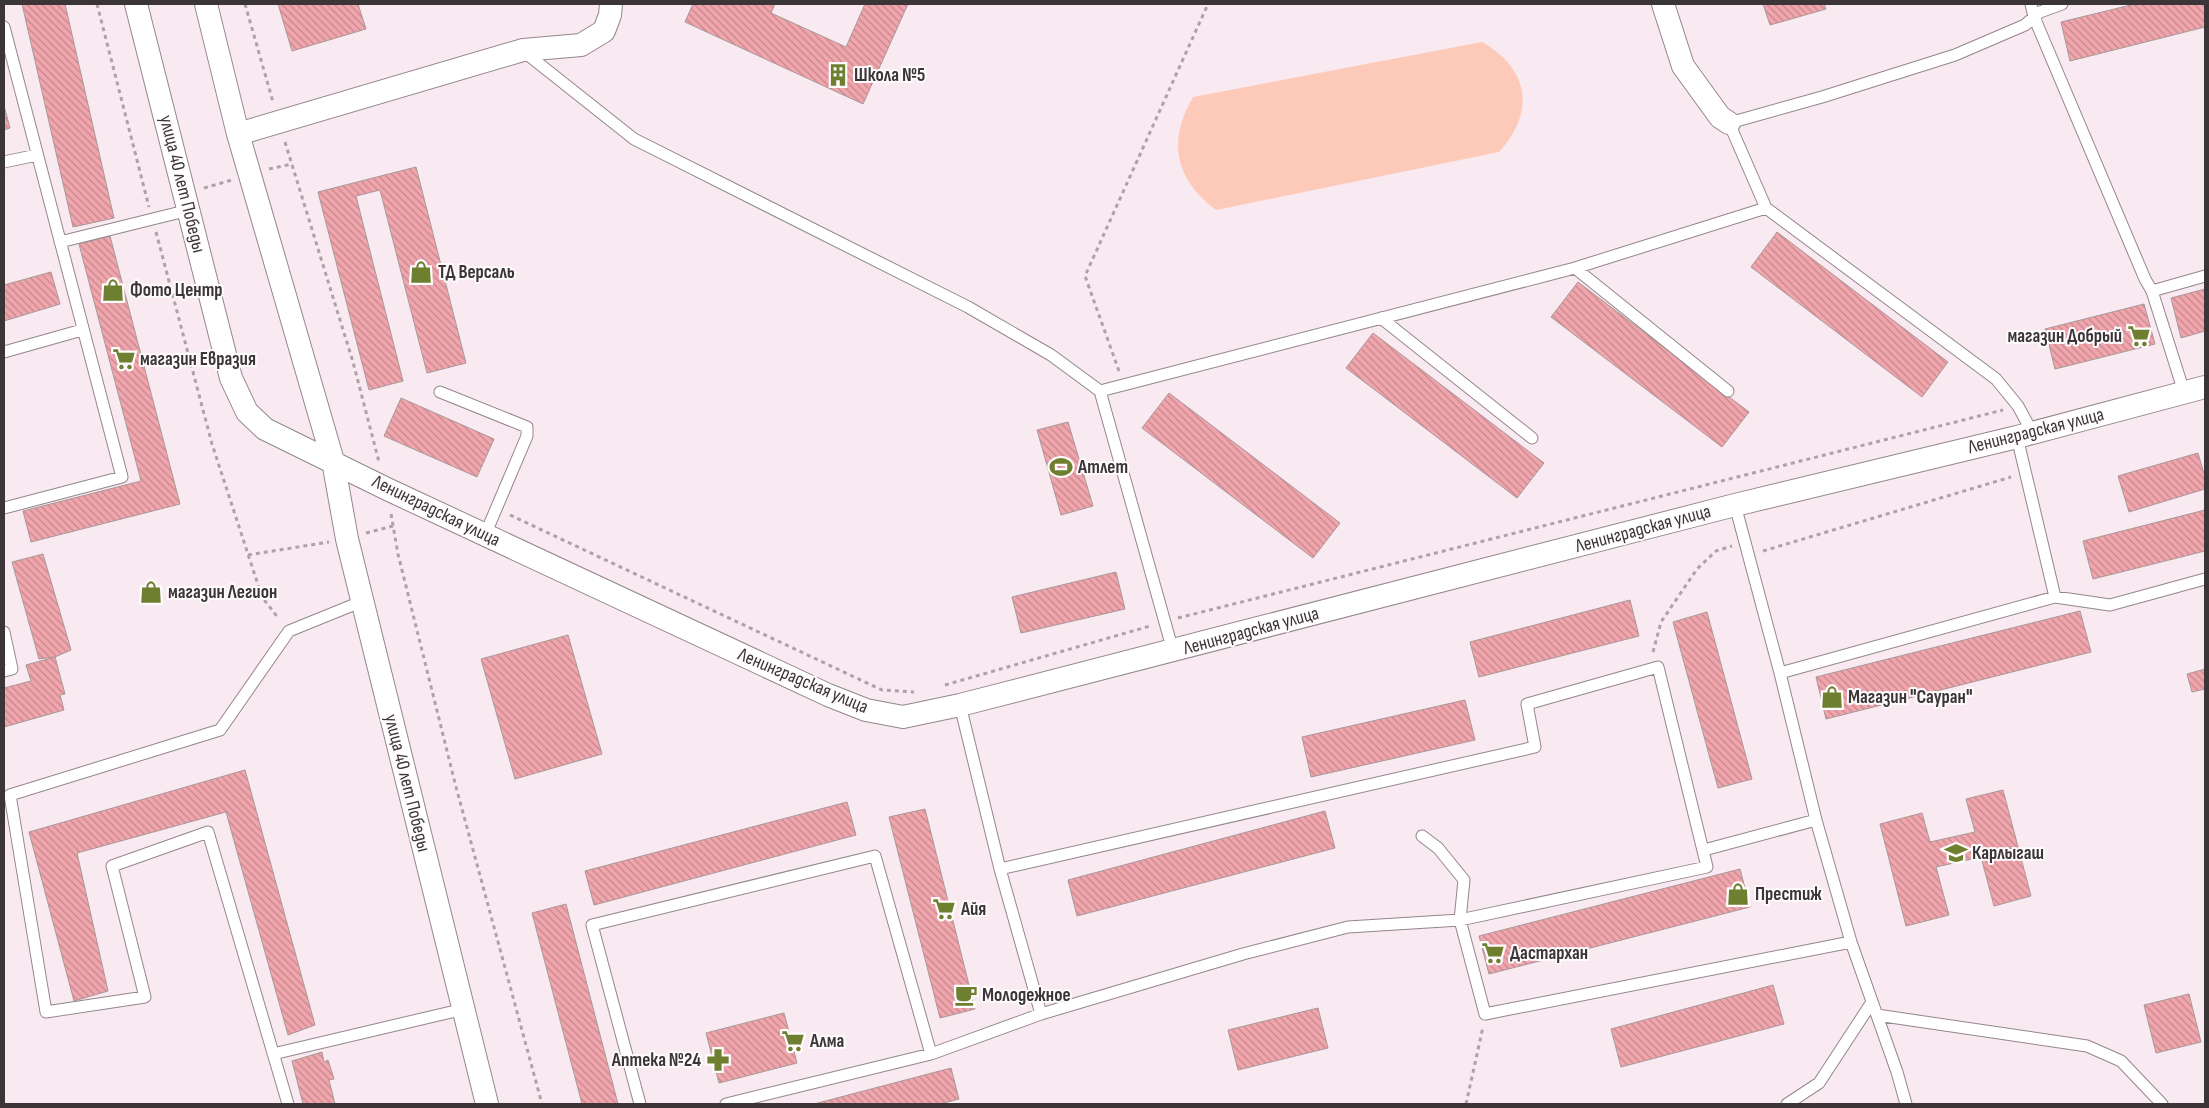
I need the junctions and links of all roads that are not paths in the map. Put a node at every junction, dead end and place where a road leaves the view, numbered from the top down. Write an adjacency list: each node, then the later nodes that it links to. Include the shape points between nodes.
1 (136, 4): 15 (street, улица 40 лет Победы)
2 (206, 4): 11 (street, улица 40 лет Победы)
3 (611, 4): 9 (street, via 604,31 581,45)
4 (1664, 4): 10 (street, via 1683,66 1720,117)
5 (2031, 4): 7 (lane)
6 (2062, 4): 7 (lane)
7 (2034, 17): 10 (lane, via 2026,25 1955,55); 19 (lane)
8 (4, 27): 12 (lane)
9 (523, 50): 11 (street); 24 (lane, via 634,140 968,306 1051,354)
10 (1730, 122): 14 (lane)
11 (238, 134): 29 (street, улица 40 лет Победы)
12 (37, 155): 13 (lane); 16 (lane)
13 (4, 162)
14 (1766, 208): 17 (lane); 27 (lane, via 1996,379 2018,406)
15 (189, 210): 16 (lane); 29 (street, улица 40 лет Победы, via 231,378 247,412 265,429)
16 (60, 242): 21 (lane)
17 (1575, 268): 20 (lane); 25 (lane)
18 (2205, 276): 19 (lane)
19 (2152, 292): 23 (lane)
20 (1381, 318): 24 (lane); 28 (lane)
21 (82, 330): 22 (lane); 31 (lane, via 122,477)
22 (4, 352)
23 (2195, 390): 27 (street, Ленинградская улица)
24 (1100, 391): 37 (lane)
25 (1728, 391)
26 (440, 392): 32 (lane, via 527,427 527,436)
27 (2024, 434): 30 (street, Ленинградская улица); 34 (lane, via 2026,473)
28 (1532, 438)
29 (333, 461): 32 (street, Ленинградская улица); 35 (street, улица 40 лет Победы)
30 (1734, 505): 37 (street, Ленинградская улица); 39 (lane)
31 (4, 508)
32 (485, 535): 40 (street, Ленинградская улица, via 778,673 866,710 903,717)
33 (2205, 579): 34 (lane, via 2110,605)
34 (2055, 597): 39 (lane)
35 (362, 601): 41 (lane, via 289,631 220,730); 49 (street, улица 40 лет Победы)
36 (4, 632): 38 (lane, via 12,669)
37 (1173, 651): 40 (street, Ленинградская улица)
38 (4, 671)
39 (1780, 673): 42 (lane)
40 (960, 704): 45 (lane)
41 (7, 794): 52 (lane, via 46,1012 145,997 112,866 208,832)
42 (1816, 820): 44 (lane); 47 (lane)
43 (1422, 836): 46 (lane, via 1438,848 1464,880)
44 (1704, 850): 45 (lane, via 1658,667 1527,704 1535,747); 46 (lane, via 1707,867)
45 (1000, 869): 50 (lane)
46 (1460, 920): 47 (lane, via 1485,1014); 50 (lane, via 1348,927 1243,954)
47 (1851, 942): 48 (lane)
48 (1872, 1002): 51 (lane); 58 (lane, via 1819,1083)
49 (464, 1009): 52 (lane); 55 (street, улица 40 лет Победы)
50 (1041, 1014): 53 (lane)
51 (1877, 1015): 59 (lane); 60 (lane, via 2088,1046 2121,1061)
52 (273, 1054): 54 (lane)
53 (931, 1054): 56 (lane, via 875,856 592,925); 57 (lane)
54 (288, 1104)
55 (487, 1104)
56 (640, 1104)
57 (726, 1104)
58 (1787, 1104)
59 (1906, 1104)
60 (2162, 1104)

